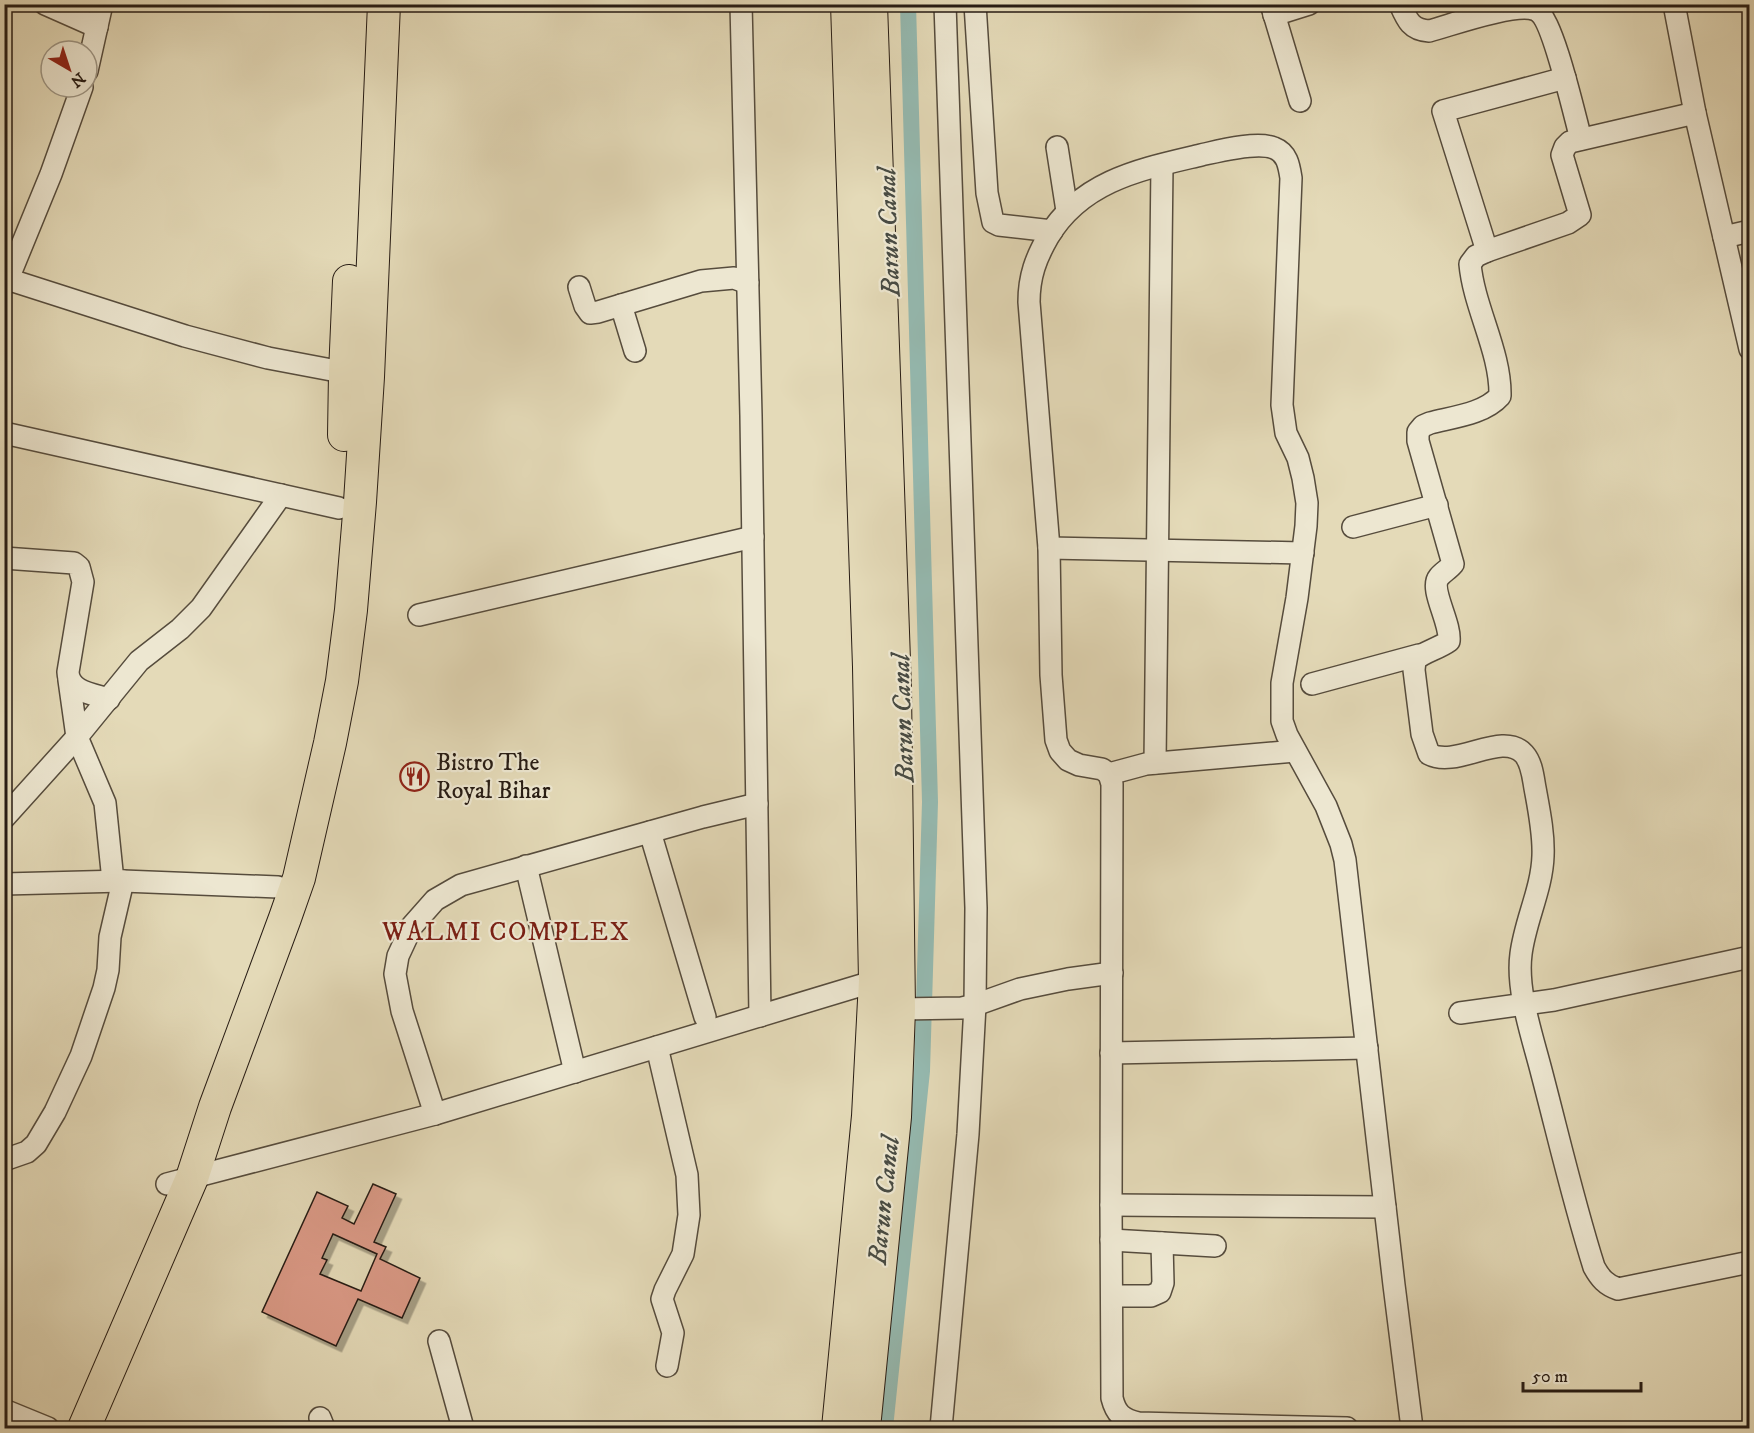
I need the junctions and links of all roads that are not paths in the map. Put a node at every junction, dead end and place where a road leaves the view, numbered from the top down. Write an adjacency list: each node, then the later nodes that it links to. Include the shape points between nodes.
1 (45, 4): 14 (street)
2 (102, 4): 14 (street)
3 (363, 4): 34 (highway)
4 (384, 4): 34 (highway)
5 (741, 4): 29 (street)
6 (847, 4): 63 (highway)
7 (871, 4): 66 (highway)
8 (945, 4): 65 (street, via 976,908)
9 (975, 4): 24 (street, via 987,193 993,222)
10 (1309, 4): 13 (street)
11 (1401, 4): 16 (street, via 1411,25 1419,31 1507,9 1536,10 1548,24)
12 (1674, 4): 19 (street)
13 (1272, 10): 18 (street)
14 (97, 27): 15 (street)
15 (94, 39)
16 (1565, 78): 20 (street); 27 (street, via 1443,111)
17 (78, 99): 28 (street, via 51,174)
18 (1300, 101)
19 (1695, 113): 20 (street); 26 (street)
20 (1581, 139): 27 (street, via 1570,142 1562,154 1580,215 1568,223)
21 (1057, 147): 23 (street)
22 (1162, 165): 23 (street, via 1112,181); 42 (street); 43 (street, via 1265,145 1276,148 1289,162 1282,405 1286,433 1298,458 1306,492)
23 (1067, 211): 24 (street)
24 (1052, 231): 41 (street, via 1038,256 1029,288)
25 (1749, 231): 26 (street)
26 (1724, 237): 32 (street)
27 (1486, 250): 37 (street, via 1476,256 1470,271 1497,369 1500,396 1485,407 1430,423 1418,432)
28 (6, 278): 34 (street, via 185,336)
29 (748, 283): 31 (street, via 734,278 701,281); 40 (street)
30 (579, 287): 31 (street, via 590,313)
31 (621, 305): 33 (street)
32 (1749, 349)
33 (635, 351)
34 (356, 375): 38 (highway, via 344,440); 76 (highway, via 349,622 342,681 313,822 299,878 222,1086)
35 (4, 433): 36 (street)
36 (282, 495): 38 (street); 49 (street, via 201,608 139,661)
37 (1437, 505): 39 (street); 46 (street, via 1453,564 1436,585 1450,631 1449,641)
38 (339, 508): 60 (highway, via 315,720)
39 (1353, 527)
40 (753, 537): 45 (street); 54 (street)
41 (1048, 548): 42 (street); 53 (street, via 1056,740 1068,760)
42 (1156, 549): 43 (street); 52 (street)
43 (1303, 553): 51 (street, via 1282,693 1282,721)
44 (4, 558): 47 (street, via 74,563 79,567 83,582)
45 (419, 615)
46 (1419, 655): 48 (street); 64 (street, via 1415,660 1415,686 1429,754 1446,759 1512,746 1526,756 1531,766 1543,858 1520,954)
47 (69, 680): 49 (street, via 81,690); 50 (street)
48 (1312, 684)
49 (109, 699): 50 (street)
50 (77, 737): 55 (street); 58 (street, via 105,803)
51 (1295, 751): 52 (street); 71 (street, via 1326,806 1341,844)
52 (1155, 763): 53 (street)
53 (1109, 774): 62 (street, via 1113,800)
54 (757, 804): 56 (street); 68 (street)
55 (4, 818)
56 (650, 832): 57 (street); 69 (street)
57 (526, 866): 73 (street); 74 (street, via 461,885 435,900 412,926 398,956 395,974 402,1011)
58 (118, 881): 59 (street); 60 (street); 75 (street, via 108,970 81,1056 36,1144 27,1152)
59 (4, 884)
60 (278, 887): 76 (highway)
61 (1749, 957): 64 (street)
62 (1112, 974): 65 (street, via 1035,985); 72 (street)
63 (875, 981): 68 (street); 91 (highway, via 868,1116)
64 (1525, 1004): 67 (street); 82 (street, via 1581,1226 1601,1279 1618,1289)
65 (969, 1007): 66 (street); 93 (street, via 968,1134)
66 (907, 1008): 92 (highway)
67 (1460, 1013)
68 (760, 1016): 70 (street)
69 (705, 1017)
70 (657, 1047): 73 (street); 85 (street, via 687,1175 689,1215 683,1254 662,1299 673,1333)
71 (1367, 1048): 72 (street); 78 (street)
72 (1112, 1053): 77 (street)
73 (575, 1072): 74 (street)
74 (435, 1114): 76 (street)
75 (4, 1160)
76 (179, 1181): 88 (highway); 89 (highway)
77 (1111, 1205): 78 (street); 79 (street)
78 (1385, 1208): 95 (street)
79 (1111, 1240): 80 (street); 83 (street)
80 (1162, 1243): 81 (street); 83 (street, via 1161,1291 1151,1296)
81 (1215, 1246)
82 (1749, 1262)
83 (1112, 1296): 94 (street, via 1112,1398 1119,1415 1127,1420)
84 (439, 1341): 90 (street)
85 (667, 1366)
86 (4, 1410): 87 (street)
87 (48, 1428)
88 (66, 1428)
89 (84, 1428)
90 (463, 1428)
91 (838, 1428)
92 (864, 1428)
93 (941, 1428)
94 (1347, 1428)
95 (1412, 1428)

